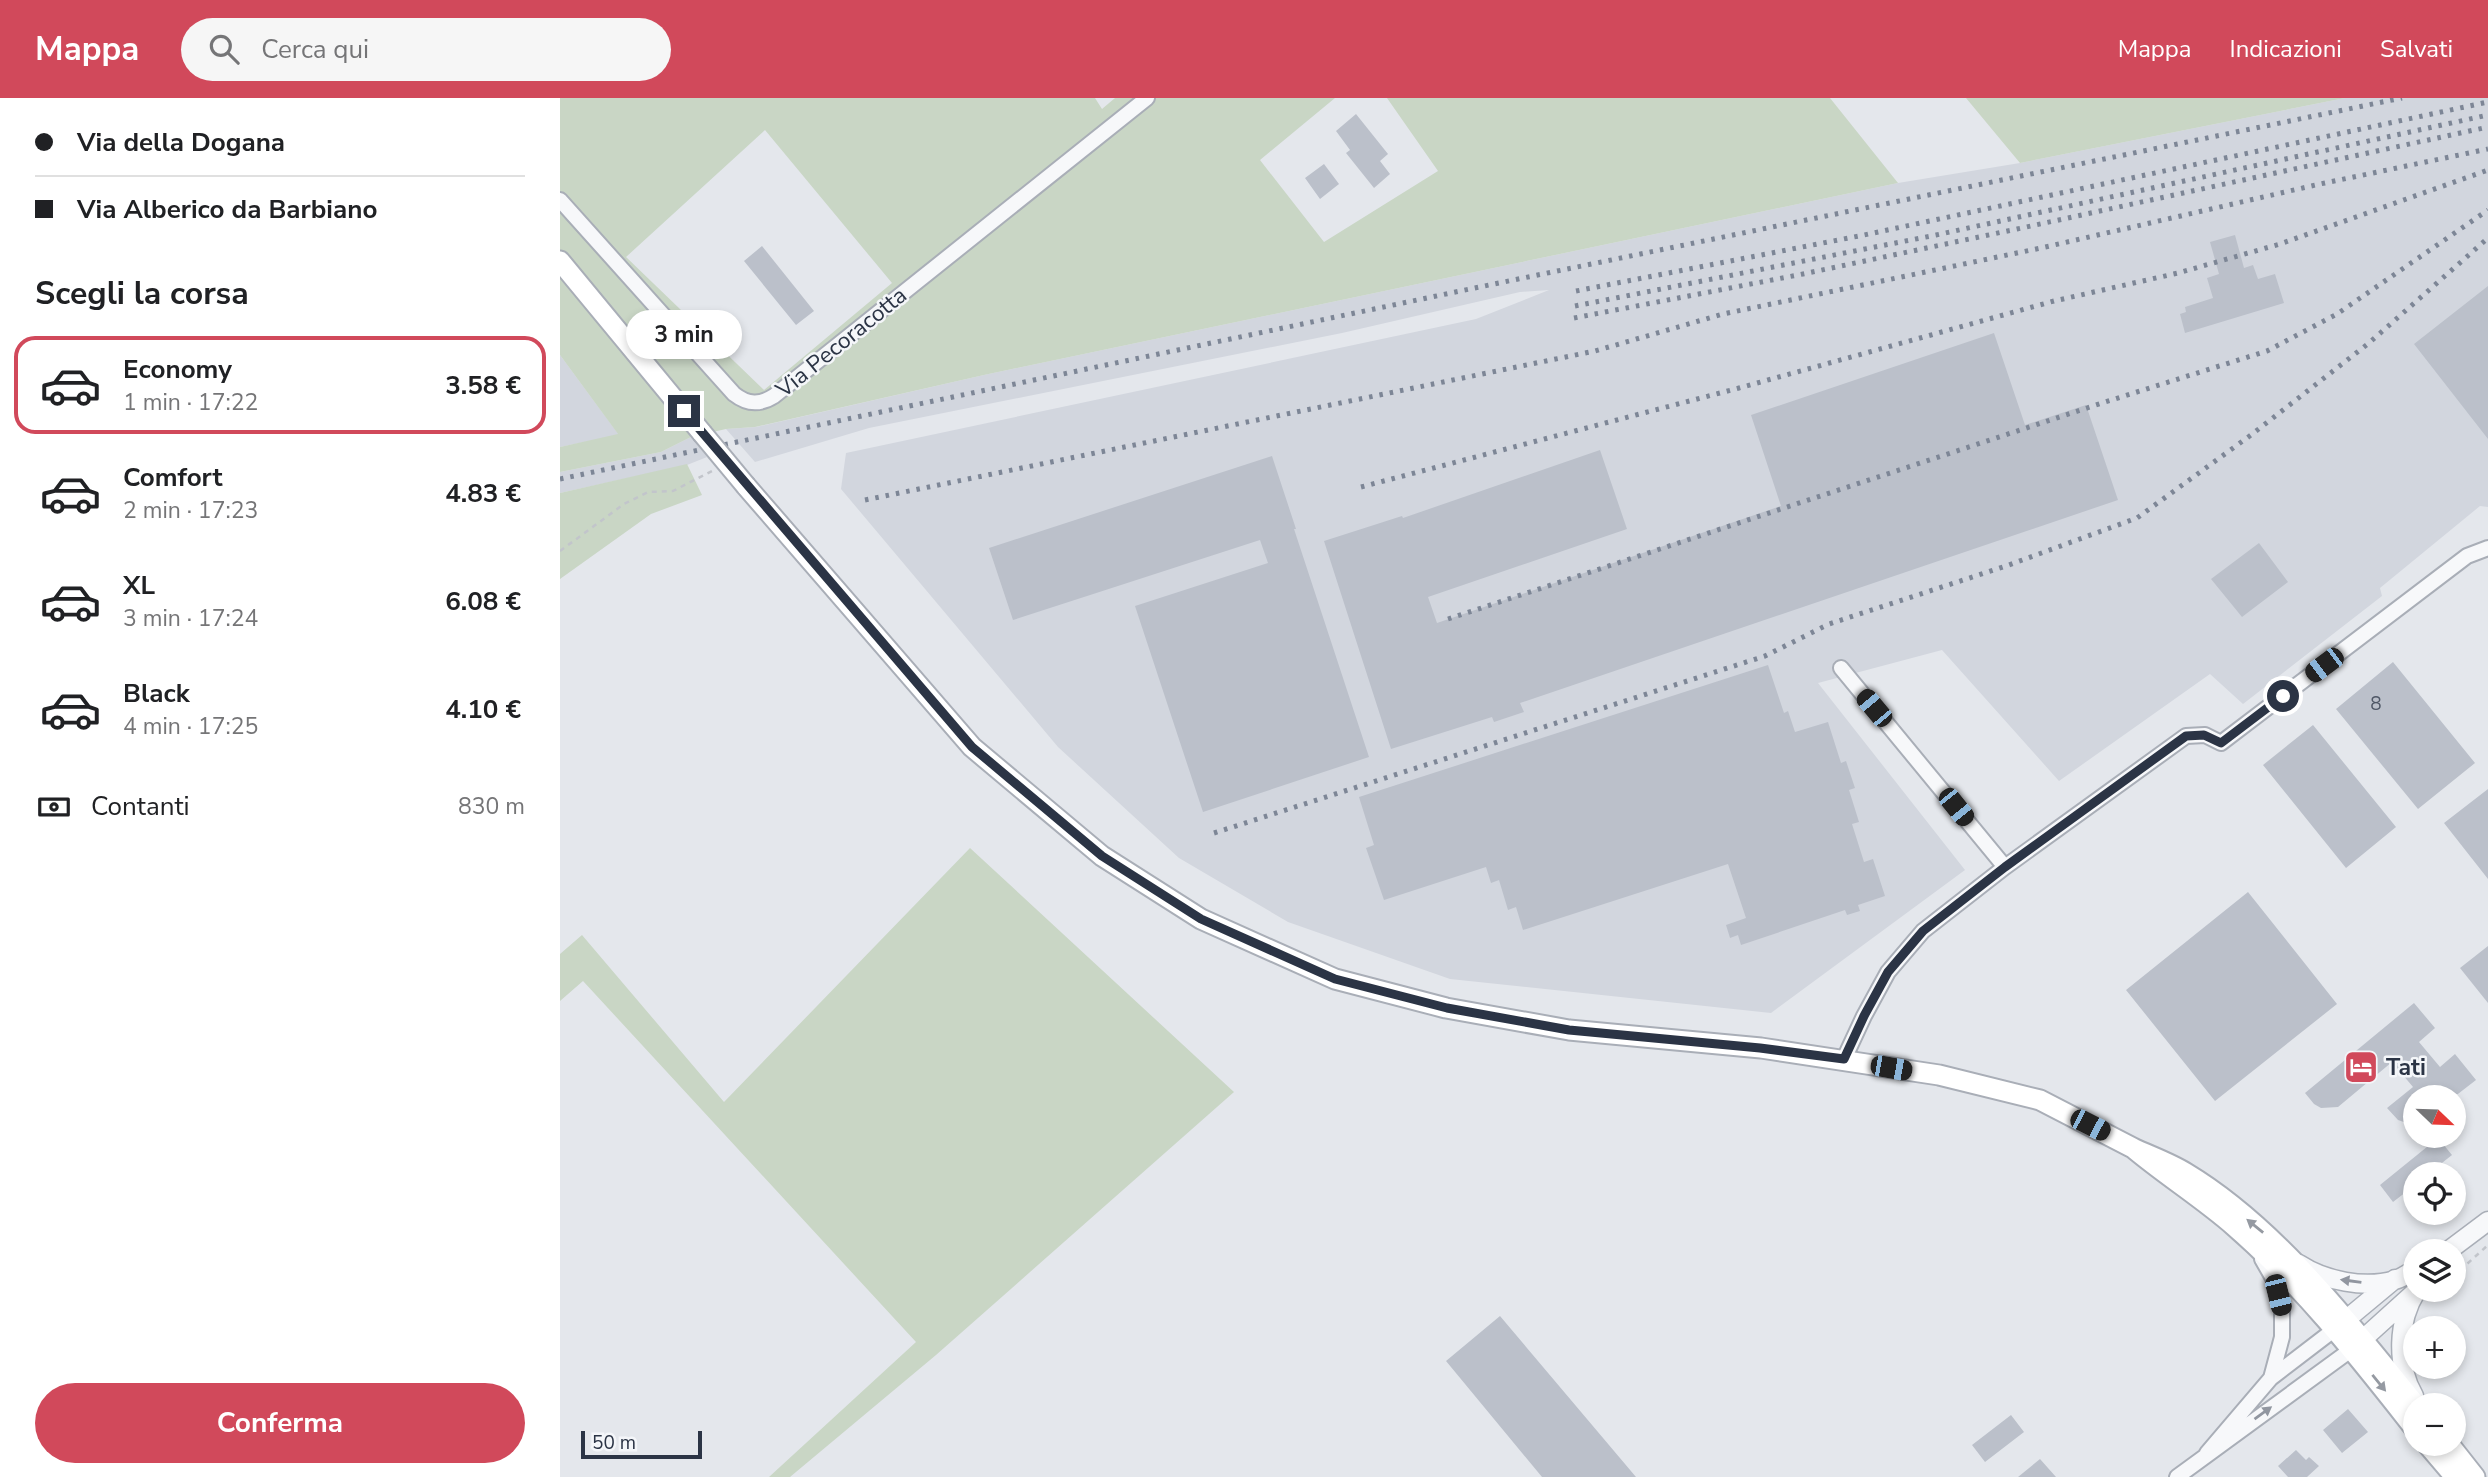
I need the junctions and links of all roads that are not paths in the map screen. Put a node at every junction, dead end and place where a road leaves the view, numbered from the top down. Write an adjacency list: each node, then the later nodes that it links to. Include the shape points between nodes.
1 (1147, 98): 2 (street, Via Pecoracotta, via 774,396 758,403 734,394)
2 (560, 200)
3 (560, 261): 7 (main road, bridge, via 746,486 972,747 1102,856 1201,919 1335,979 1447,1008 1569,1030)
4 (2488, 548): 6 (street, via 2467,556 2221,743 2204,735 2186,736)
5 (1841, 668): 6 (street)
6 (2005, 867): 7 (street, via 1923,931 1888,972)
7 (1844, 1059): 8 (main road, via 2040,1100)
8 (2133, 1148): 11 (main road); 12 (main road, one-way to 8, via 2204,1185)
9 (2488, 1221): 10 (street)
10 (2464, 1239)
11 (2249, 1240): 17 (main road); 18 (street, via 2274,1280 2282,1311 2282,1337)
12 (2289, 1258): 14 (street, one-way to 12, via 2363,1283 2332,1278); 17 (main road)
13 (2403, 1275): 14 (street)
14 (2395, 1279): 17 (street)
15 (2403, 1299): 17 (street)
16 (2412, 1302): 20 (street, via 2400,1354)
17 (2349, 1334): 18 (street); 19 (main road); 21 (main road, one-way to 21); 22 (street, one-way to 17)
18 (2271, 1378): 22 (street)
19 (2406, 1393)
20 (2412, 1393)
21 (2403, 1412)
22 (2207, 1453): 25 (street)
23 (2437, 1456): 26 (main road)
24 (2458, 1456): 27 (main road)
25 (2177, 1477)
26 (2455, 1477)
27 (2475, 1477)

